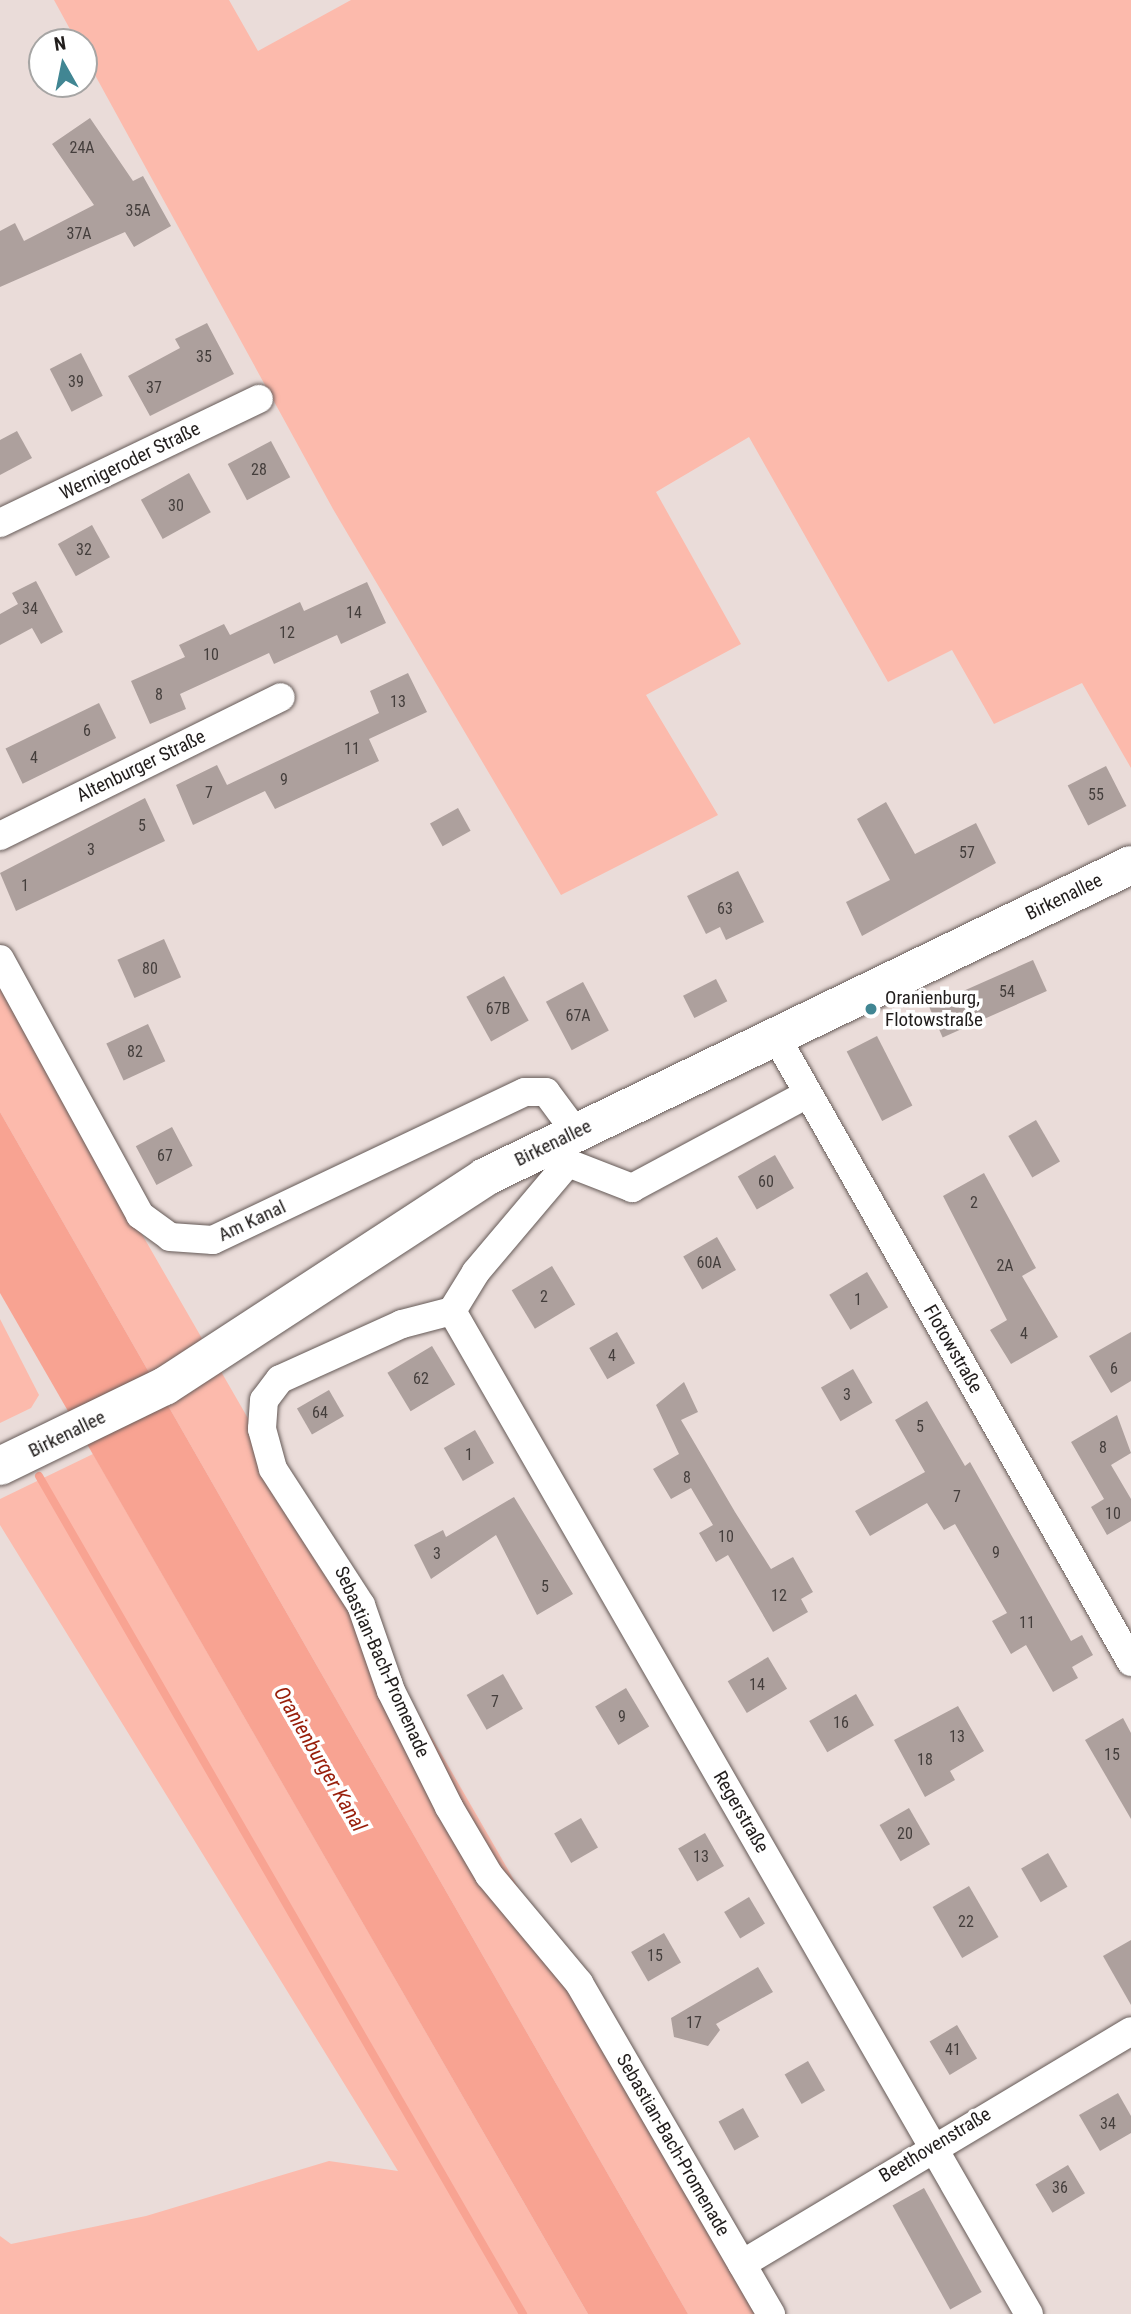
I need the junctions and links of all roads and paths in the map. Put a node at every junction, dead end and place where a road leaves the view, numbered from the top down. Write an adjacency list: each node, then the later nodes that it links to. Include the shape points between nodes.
1 (259, 399): 2 (street, Wernigeroder Straße)
2 (0, 523)
3 (281, 697): 4 (street, Altenburger Straße)
4 (0, 836)
5 (1131, 865): 7 (street, Birkenallee)
6 (0, 959): 9 (street, Am Kanal, via 140,1215 170,1237 212,1240 524,1092 546,1092)
7 (775, 1035): 8 (street, Flotowstraße); 9 (street, Birkenallee)
8 (807, 1094): 9 (street, via 632,1188); 12 (street, Flotowstraße)
9 (567, 1145): 10 (street); 11 (street, Birkenallee, via 422,1215 165,1386)
10 (452, 1311): 14 (street, Regerstraße); 15 (street, Sebastian-Bach-Promenade, via 402,1324 280,1379 264,1400 262,1429 273,1469 345,1573 391,1690 449,1807 489,1874 579,1983)
11 (0, 1466)
12 (1131, 1662)
13 (1131, 2031): 14 (street, Beethovenstraße)
14 (933, 2145): 15 (street, Beethovenstraße); 17 (street, Regerstraße)
15 (742, 2264): 16 (street, Sebastian-Bach-Promenade)
16 (771, 2314)
17 (1029, 2314)

